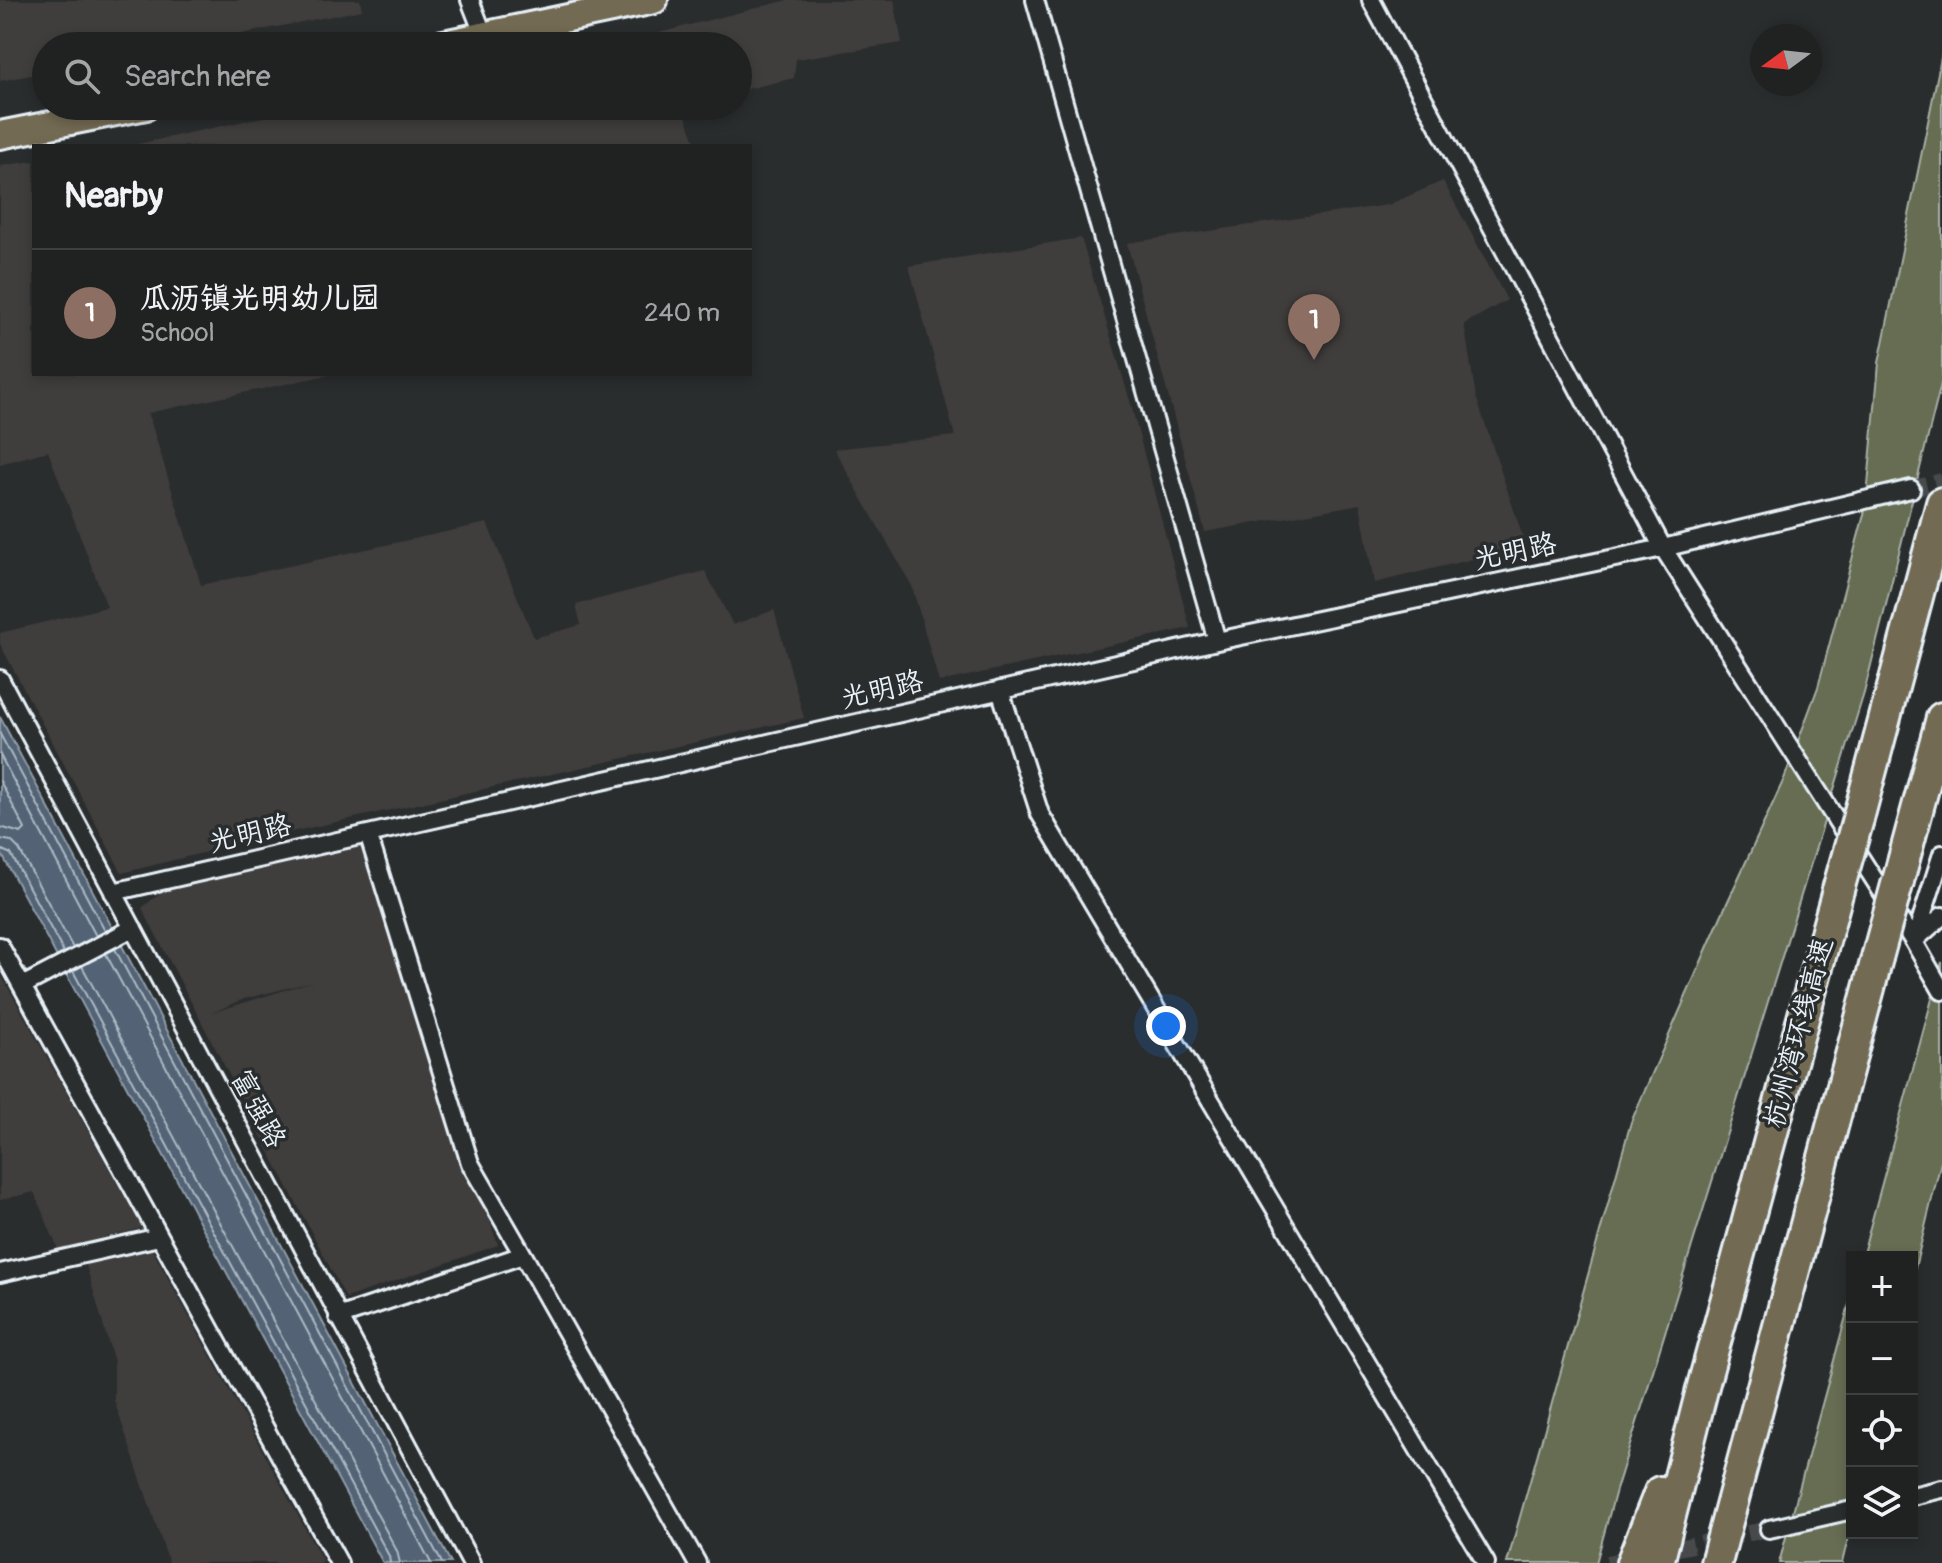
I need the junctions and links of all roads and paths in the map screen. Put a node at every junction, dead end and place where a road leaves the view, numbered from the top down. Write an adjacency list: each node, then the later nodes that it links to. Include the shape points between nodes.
1 (470, 0): 5 (street)
2 (654, 0): 6 (main road)
3 (1035, 0): 12 (street)
4 (1371, 0): 11 (street)
5 (482, 32)
6 (503, 32)
7 (76, 120): 8 (main road)
8 (0, 135)
9 (1911, 489): 11 (street, 光明路)
10 (1942, 503): 29 (highway, 杭州湾环线高速, bridge)
11 (1663, 548): 12 (street, 光明路); 21 (street)
12 (1217, 641): 14 (street, 光明路)
13 (0, 679): 18 (street, 富强路)
14 (1000, 690): 16 (street, 光明路); 37 (street, via 1040,814)
15 (1942, 718): 40 (highway, 杭州湾环线高速, bridge)
16 (368, 834): 18 (street, 光明路); 26 (street, via 470,1163)
17 (1942, 854): 21 (street)
18 (113, 892): 20 (street, 富强路)
19 (1942, 916): 21 (street)
20 (128, 931): 23 (street); 28 (street, 富强路)
21 (1914, 942): 24 (street)
22 (0, 946): 23 (street)
23 (22, 986): 25 (street)
24 (1942, 991)
25 (159, 1237): 27 (street); 34 (street)
26 (523, 1255): 28 (street); 36 (street)
27 (0, 1273)
28 (338, 1317): 35 (street, 富强路)
29 (1703, 1386): 38 (highway); 39 (highway, 杭州湾环线高速)
30 (1942, 1489): 31 (street)
31 (1918, 1495)
32 (1846, 1511): 33 (street)
33 (1769, 1529)
34 (339, 1563)
35 (471, 1563)
36 (697, 1563)
37 (1486, 1563)
38 (1632, 1563)
39 (1658, 1563)
40 (1716, 1563)

